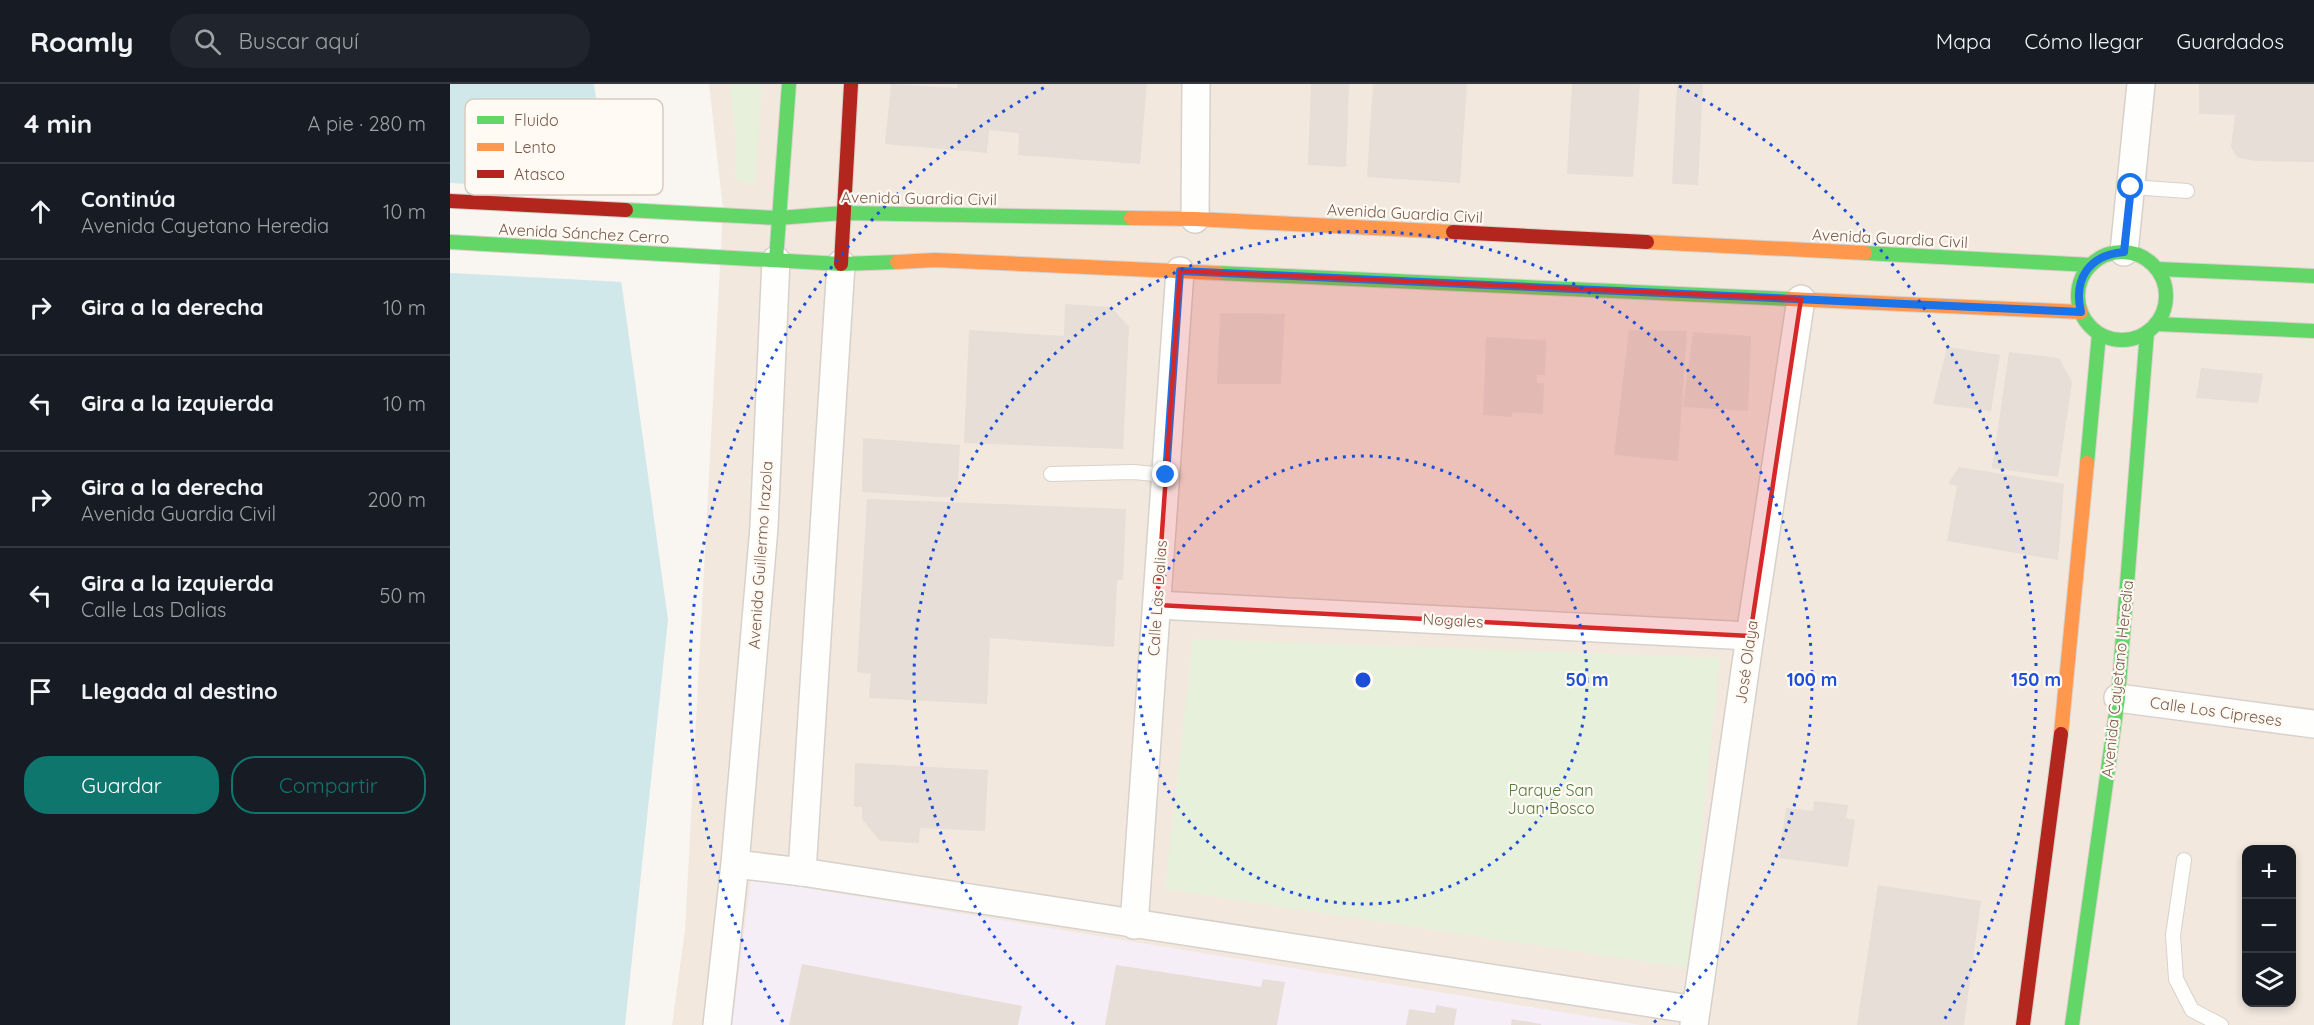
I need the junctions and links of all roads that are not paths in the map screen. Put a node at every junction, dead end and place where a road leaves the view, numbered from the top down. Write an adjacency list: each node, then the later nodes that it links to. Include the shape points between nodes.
1 (789, 84): 10 (main road, Avenida Guillermo Irazola)
2 (851, 84): 8 (main road)
3 (1196, 84): 11 (street)
4 (2141, 84): 5 (street)
5 (2131, 187): 6 (lane); 13 (street)
6 (2187, 191)
7 (450, 201): 9 (main road, Avenida Sánchez Cerro)
8 (843, 213): 10 (main road, Avenida Guardia Civil); 11 (main road, Avenida Guardia Civil); 15 (main road)
9 (717, 216): 10 (main road, Avenida Guardia Civil)
10 (778, 218): 14 (main road, Avenida Guillermo Irazola)
11 (1195, 219): 16 (main road, Avenida Guardia Civil, via 1515,241)
12 (450, 242): 14 (main road, Avenida Sánchez Cerro)
13 (2124, 252): 16 (main road, via 2101,257); 17 (main road, via 2141,256)
14 (776, 260): 15 (main road); 32 (street, Avenida Guillermo Irazola, via 764,527)
15 (841, 264): 18 (main road, via 934,260); 33 (street)
16 (2091, 265): 21 (main road, via 2078,287)
17 (2158, 269): 19 (main road); 22 (main road, via 2164,279 2166,302 2163,314)
18 (1180, 271): 20 (main road, via 1515,281); 26 (street, Calle Las Dalias)
19 (2314, 276)
20 (1802, 299): 21 (main road); 28 (street, José Olaya)
21 (2081, 312): 24 (main road)
22 (2152, 328): 23 (main road); 24 (main road, via 2124,340); 29 (main road, Avenida Cayetano Heredia)
23 (2314, 330)
24 (2099, 334): 37 (main road, via 2061,731)
25 (1051, 474): 26 (lane)
26 (1166, 475): 27 (street, Calle Las Dalias)
27 (1157, 604): 28 (street, Nogales); 34 (street, Calle Las Dalias)
28 (1750, 636): 35 (street, José Olaya)
29 (2118, 698): 30 (street, Calle Los Cipreses); 38 (main road, Avenida Cayetano Heredia)
30 (2314, 724)
31 (2184, 860): 39 (lane, via 2174,935 2176,979 2192,1010)
32 (735, 864): 33 (street); 36 (street, Avenida Guillermo Irazola)
33 (802, 872): 34 (street)
34 (1134, 925): 35 (street)
35 (1695, 1017)
36 (717, 1025)
37 (2023, 1025)
38 (2072, 1025)
39 (2221, 1025)

